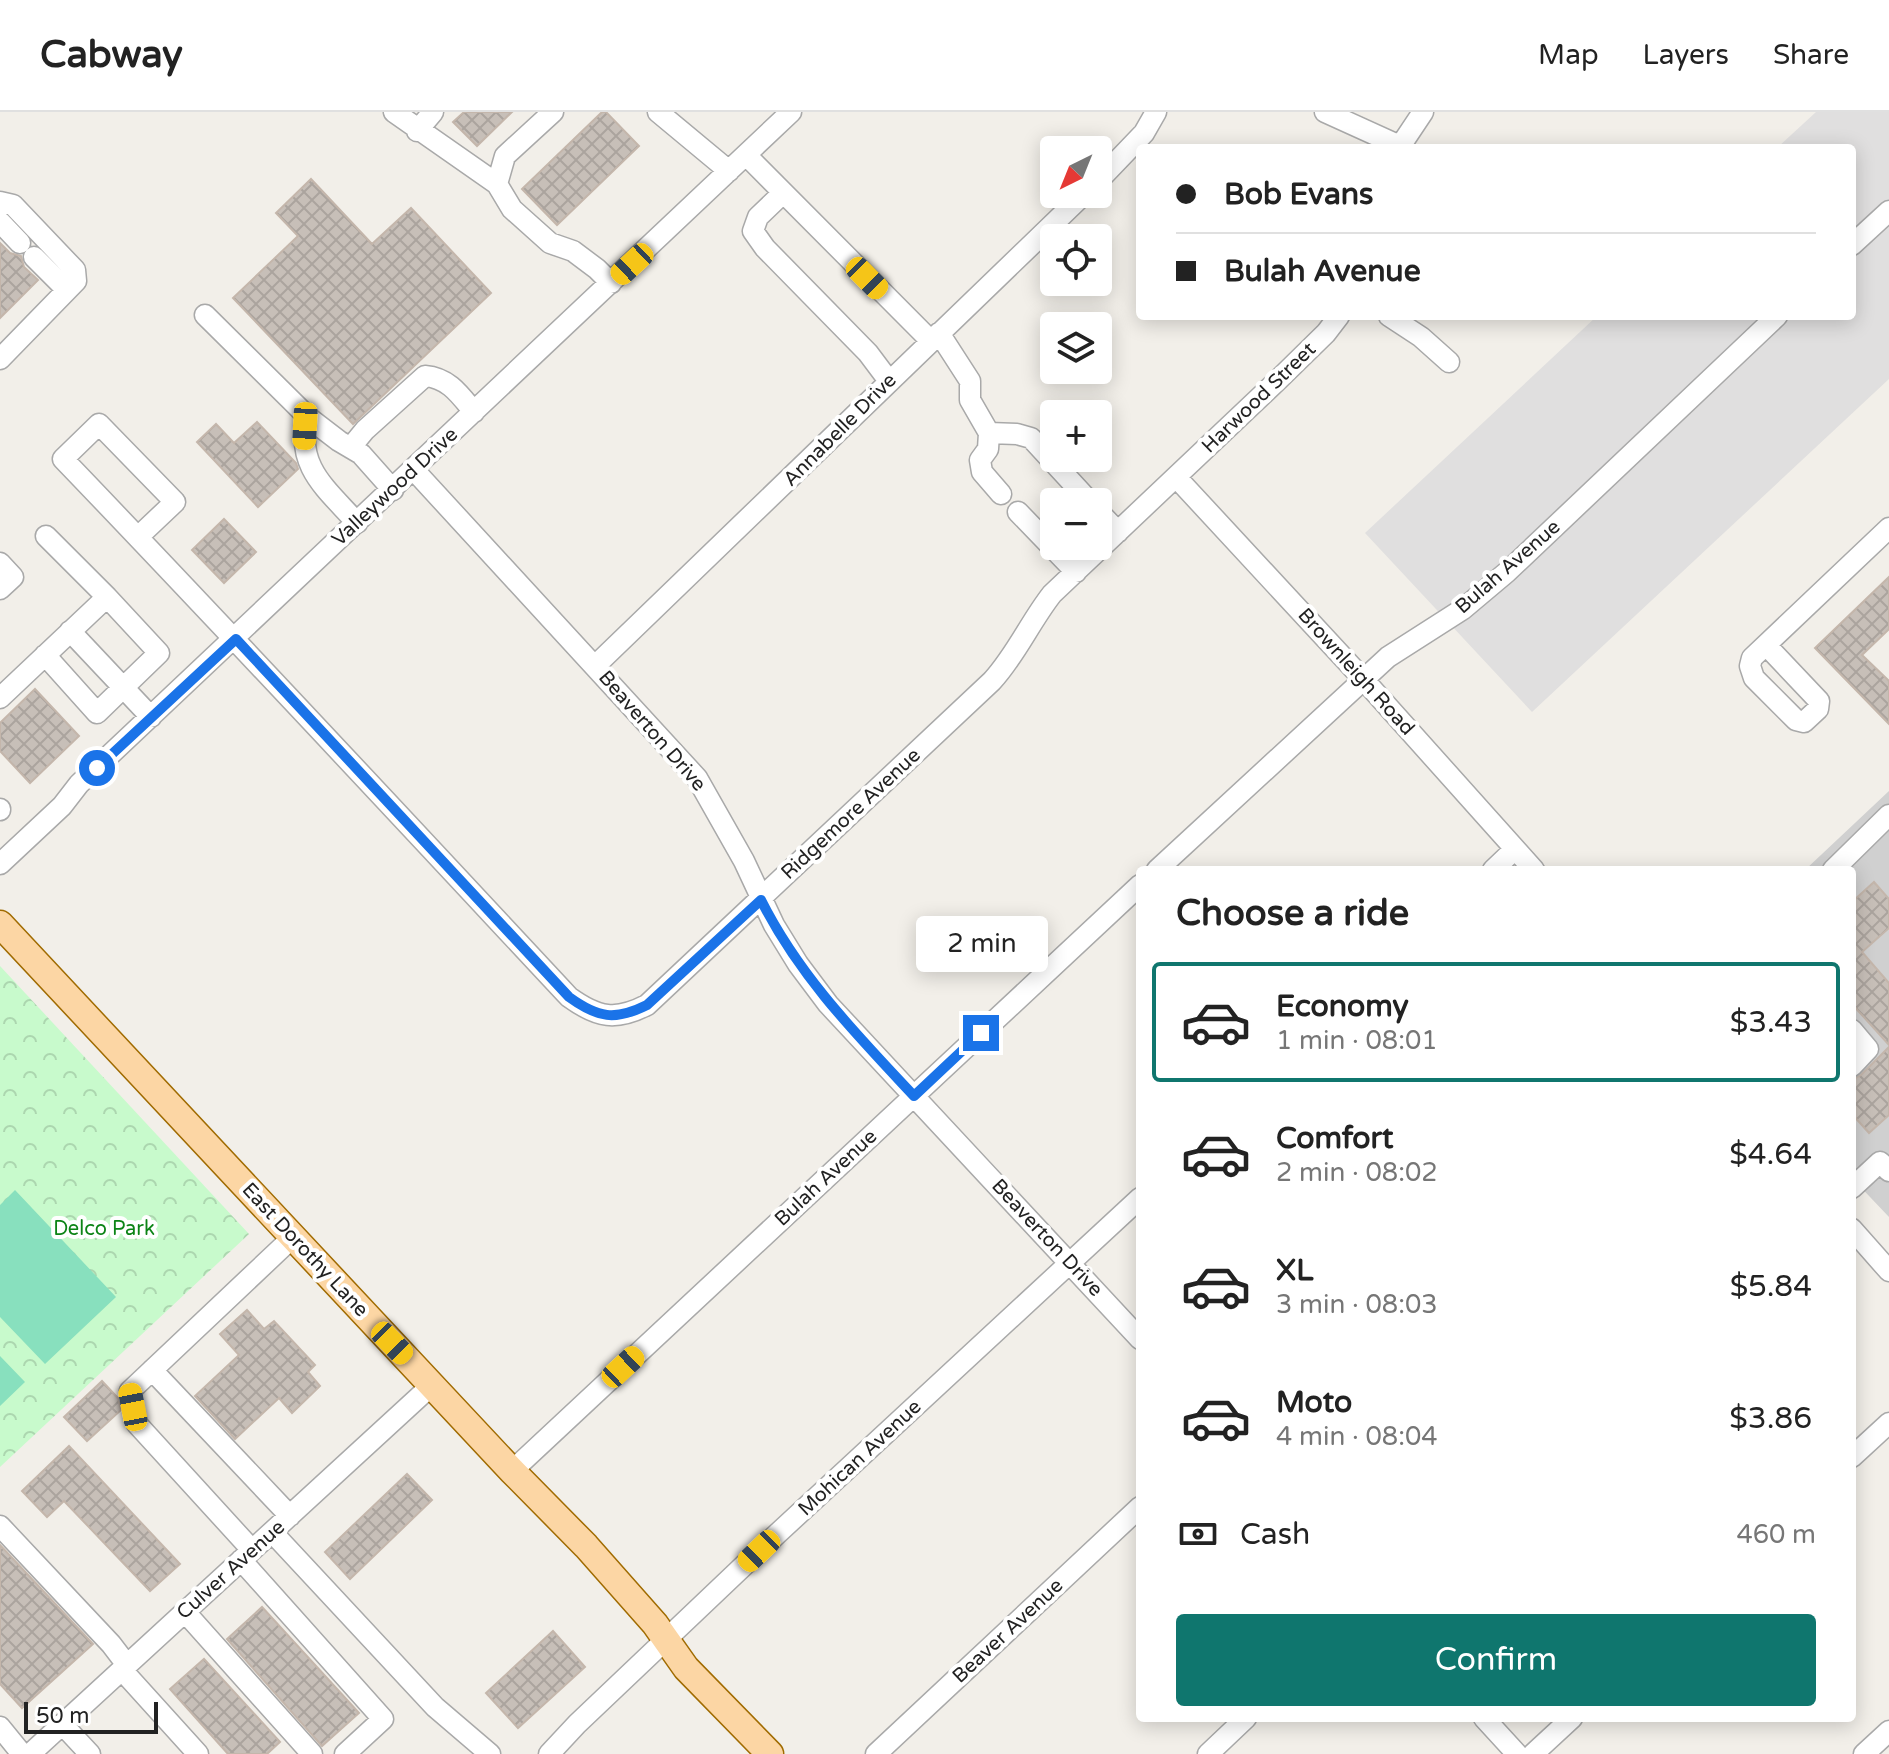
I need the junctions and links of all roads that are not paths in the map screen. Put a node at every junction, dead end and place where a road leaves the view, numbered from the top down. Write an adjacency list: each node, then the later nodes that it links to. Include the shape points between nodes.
1 (394, 112): 9 (street)
2 (433, 112): 9 (street)
3 (553, 112): 15 (street, via 505,156)
4 (658, 112): 14 (street)
5 (791, 112): 12 (street, Valleywood Drive)
6 (1156, 112): 13 (street)
7 (1325, 112): 10 (street)
8 (1423, 112): 11 (street)
9 (417, 131): 15 (street)
10 (1394, 144)
11 (1402, 144)
12 (746, 155): 14 (street, Valleywood Drive); 16 (street)
13 (1112, 166)
14 (729, 171): 22 (street, Valleywood Drive)
15 (497, 184): 22 (street, via 512,209 550,243 573,251)
16 (783, 193): 28 (street); 31 (street, via 758,217 753,231)
17 (0, 202): 23 (street, via 13,205 75,270)
18 (1069, 208): 28 (street, Annabelle Drive)
19 (1889, 211): 21 (street)
20 (0, 222): 23 (street)
21 (1856, 241)
22 (611, 283): 32 (street, Valleywood Drive)
23 (72, 285): 29 (street)
24 (205, 315): 33 (street)
25 (1336, 320): 37 (street, Harwood Street)
26 (1395, 320): 30 (street)
27 (1773, 320): 57 (street, Bulah Avenue, via 1507,572)
28 (935, 337): 31 (street, Annabelle Drive); 34 (street, via 970,381 970,400)
29 (0, 359)
30 (1449, 362)
31 (889, 381): 56 (street, Annabelle Drive)
32 (474, 412): 35 (street, via 451,385 425,376); 36 (street, Valleywood Drive)
33 (308, 416): 35 (street); 42 (street, via 304,449 309,466)
34 (989, 433): 38 (street, via 1031,438); 40 (street, via 988,449 980,460 982,472)
35 (351, 447): 39 (street)
36 (414, 470): 39 (street, Valleywood Drive); 56 (street, Beaverton Drive)
37 (1176, 477): 45 (street, Ridgemore Avenue); 57 (street, Brownleigh Road)
38 (1077, 488)
39 (393, 490): 42 (street, Valleywood Drive)
40 (1001, 494)
41 (1018, 512): 49 (street)
42 (357, 523): 53 (street, Valleywood Drive)
43 (1112, 526): 45 (street)
44 (1889, 528): 54 (street)
45 (1118, 532): 49 (street, Ridgemore Avenue)
46 (46, 536): 51 (street)
47 (138, 537): 47 (street, Ridgemore Avenue, via 63,459 99,424 175,502); 53 (street, Ridgemore Avenue)
48 (0, 563): 50 (street, via 13,577)
49 (1076, 572): 69 (street, Ridgemore Avenue, via 1037,613 992,681)
50 (0, 589)
51 (107, 597): 52 (street); 58 (street, via 159,653)
52 (70, 631): 55 (street); 58 (street)
53 (236, 639): 60 (street, Valleywood Drive); 69 (street, Ridgemore Avenue, via 583,1007 613,1016 647,1005)
54 (1766, 645)
55 (45, 655): 58 (street, via 97,713); 59 (street)
56 (595, 666): 69 (street, Beaverton Drive, via 697,778)
57 (1364, 680): 62 (street, Brownleigh Road); 64 (street, Bulah Avenue)
58 (124, 689): 60 (street)
59 (0, 698)
60 (151, 717): 63 (street, Valleywood Drive)
61 (1889, 815): 67 (street)
62 (1515, 849): 65 (street); 66 (street, Brownleigh Road)
63 (0, 864)
64 (1161, 866)
65 (1497, 866)
66 (1530, 866)
67 (1837, 866)
68 (1136, 889): 73 (street, Bulah Avenue)
69 (761, 900): 73 (street, Beaverton Drive, via 828,1004)
70 (0, 924): 78 (main road, East Dorothy Lane)
71 (1856, 1035): 72 (street, via 1868,1049)
72 (1856, 1062)
73 (914, 1096): 79 (street, Beaverton Drive); 86 (street, Bulah Avenue)
74 (1889, 1171): 75 (street, via 1880,1162)
75 (1856, 1184)
76 (1136, 1202): 79 (street, Mohican Avenue)
77 (1856, 1234): 80 (street)
78 (293, 1237): 82 (street); 83 (main road, East Dorothy Lane)
79 (1069, 1264): 81 (street, Beaverton Drive); 93 (street, Mohican Avenue)
80 (1889, 1271)
81 (1136, 1335)
82 (152, 1370): 88 (street); 91 (street, via 130,1391 137,1424)
83 (432, 1385): 86 (main road, East Dorothy Lane); 88 (street, Culver Avenue)
84 (1889, 1423): 85 (street)
85 (1856, 1453)
86 (512, 1471): 93 (main road, East Dorothy Lane, via 586,1546)
87 (1136, 1511): 110 (street, Beaver Avenue)
88 (290, 1516): 90 (street, Culver Avenue)
89 (0, 1526): 94 (street, via 101,1633)
90 (272, 1532): 91 (street, Culver Avenue); 107 (street, via 435,1707)
91 (247, 1555): 92 (street, Culver Avenue); 106 (street, via 383,1719)
92 (185, 1612): 94 (street, Culver Avenue); 105 (street)
93 (666, 1640): 108 (street, Mohican Avenue); 109 (main road, East Dorothy Lane, via 686,1668)
94 (124, 1668): 98 (street, Culver Avenue); 104 (street)
95 (1242, 1722): 111 (street)
96 (1488, 1722): 112 (street)
97 (1568, 1722): 113 (street)
98 (62, 1724): 102 (street, Culver Avenue); 103 (street)
99 (0, 1727): 101 (street)
100 (1889, 1731): 114 (street)
101 (22, 1754)
102 (30, 1754)
103 (90, 1754)
104 (198, 1754)
105 (312, 1754)
106 (345, 1754)
107 (490, 1754)
108 (549, 1754)
109 (770, 1754)
110 (876, 1754)
111 (1208, 1754)
112 (1517, 1754)
113 (1533, 1754)
114 (1864, 1754)

